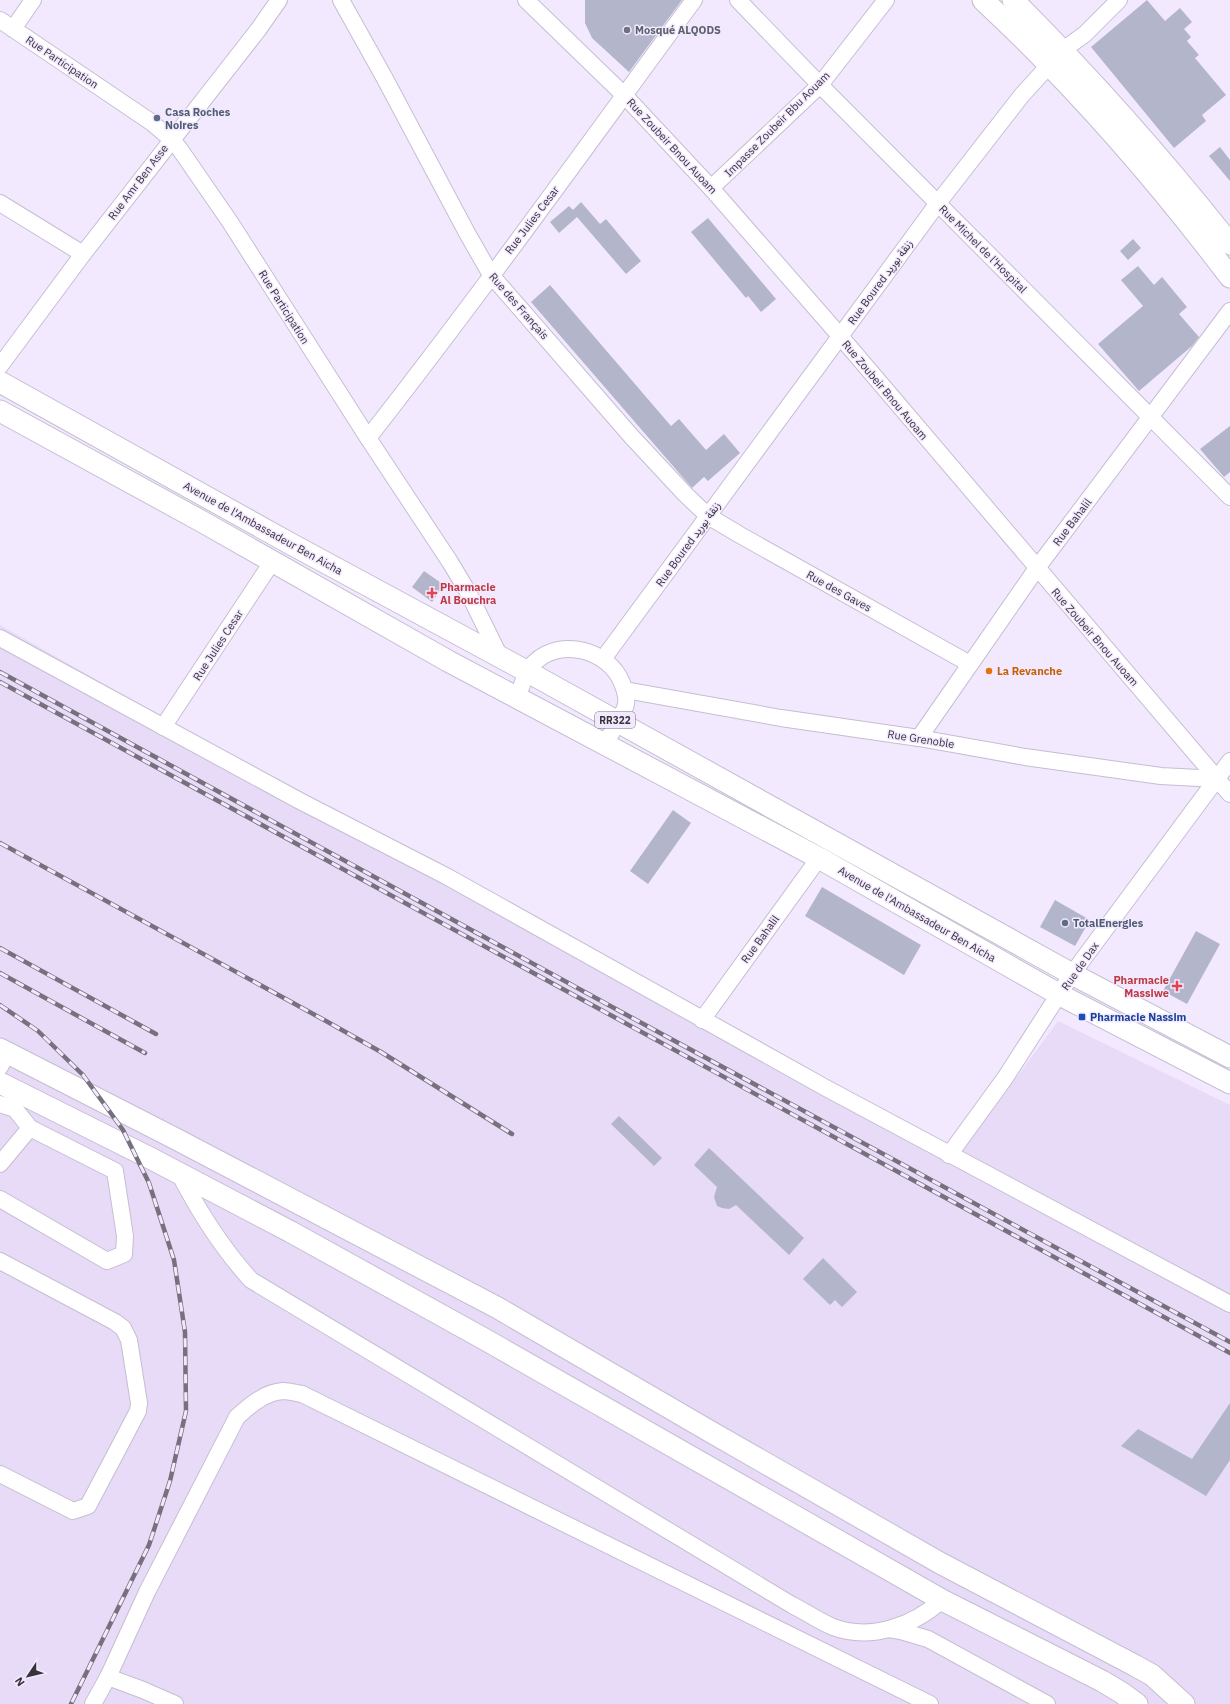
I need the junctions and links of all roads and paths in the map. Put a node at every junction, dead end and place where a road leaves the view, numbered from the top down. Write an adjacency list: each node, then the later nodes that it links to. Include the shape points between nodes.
1 (33, 0): 11 (street)
2 (279, 0): 15 (street, Rue Amr Ben Asse)
3 (341, 0): 21 (street, Rue des Français)
4 (526, 0): 14 (street, Rue Zoubeir Bnou Auoam)
5 (694, 0): 14 (street, Rue Julies Cesar)
6 (738, 0): 13 (street, Rue Michel de l'Hospital)
7 (886, 0): 13 (street, Impasse Zoubeir Bbu Aouam)
8 (983, 0): 12 (main road)
9 (1013, 0): 12 (main road)
10 (1119, 0): 12 (street, Rue Boured زنقة بوريد, via 1085,34)
11 (6, 25): 15 (street, Rue Participation, via 152,122)
12 (1056, 57): 18 (street, Rue Boured زنقة بوريد, via 1022,95); 19 (main road, via 1159,157); 22 (main road, via 1109,128)
13 (820, 85): 16 (street, Impasse Zoubeir Bbu Aouam); 18 (street, Rue Michel de l'Hospital)
14 (624, 95): 16 (street, Rue Zoubeir Bnou Auoam); 21 (street, Rue Julies Cesar)
15 (171, 139): 20 (street, Rue Amr Ben Asse); 29 (street, Rue Participation, via 230,222)
16 (711, 188): 24 (street, Rue Zoubeir Bnou Auoam)
17 (0, 203): 20 (street)
18 (938, 203): 24 (street, Rue Boured زنقة بوريد); 28 (street, Rue Michel de l'Hospital)
19 (1230, 244)
20 (83, 254): 25 (street, Rue Amr Ben Asse)
21 (491, 275): 29 (street, Rue Julies Cesar, via 453,329); 31 (street, Rue des Français, via 631,436)
22 (1230, 277)
23 (1230, 310): 28 (street, Rue Bahalil)
24 (840, 336): 31 (street, Rue Boured زنقة بوريد); 33 (street, Rue Zoubeir Bnou Auoam)
25 (0, 366)
26 (0, 382): 35 (main road, Avenue de l'Ambassadeur Ben Aicha / RR322)
27 (0, 411): 32 (main road, Avenue de l'Ambassadeur Ben Aicha / RR322)
28 (1151, 418): 30 (street, Rue Michel de l'Hospital); 33 (street, Rue Bahalil)
29 (368, 438): 35 (street, Rue Participation, via 468,592)
30 (1230, 497)
31 (708, 516): 36 (street, Rue Boured زنقة بوريد); 37 (street, Rue des Gaves)
32 (272, 562): 40 (main road, Avenue de l'Ambassadeur Ben Aicha / RR322); 42 (street, Rue Julies Cesar)
33 (1037, 568): 37 (street, Rue Bahalil); 46 (street, Rue Zoubeir Bnou Auoam)
34 (0, 638): 42 (street)
35 (500, 657): 38 (main road, Avenue de l'Ambassadeur Ben Aicha / RR322)
36 (603, 659): 38 (street, via 589,652 567,649 546,655 534,663); 39 (street, via 613,669)
37 (970, 664): 43 (street, Rue Bahalil)
38 (528, 672): 40 (street); 41 (main road, Avenue de l'Ambassadeur Ben Aicha / RR322)
39 (625, 690): 41 (street, via 626,704); 43 (street, Rue Grenoble, via 781,718)
40 (517, 698): 44 (main road, Avenue de l'Ambassadeur Ben Aicha / RR322)
41 (617, 722): 44 (street); 49 (main road, Avenue de l'Ambassadeur Ben Aicha / RR322)
42 (163, 727): 51 (street, via 446,876)
43 (919, 738): 46 (street, Rue Grenoble, via 1025,757 1161,776)
44 (604, 745): 48 (main road, Avenue de l'Ambassadeur Ben Aicha / RR322)
45 (1230, 761): 46 (street, Rue de Dax)
46 (1217, 779): 47 (street, Rue Zoubeir Bnou Auoam); 49 (street, Rue de Dax)
47 (1230, 794)
48 (819, 858): 50 (main road, Avenue de l'Ambassadeur Ben Aicha / RR322); 51 (street, Rue Bahalil)
49 (1072, 974): 50 (street, Rue de Dax); 53 (main road, Avenue de l'Ambassadeur Ben Aicha / RR322)
50 (1060, 995): 55 (main road, Avenue de l'Ambassadeur Ben Aicha / RR322); 60 (street, Rue de Dax, via 1005,1078)
51 (702, 1020): 60 (street)
52 (2, 1056): 57 (main road)
53 (1230, 1057)
54 (0, 1083): 59 (main road)
55 (1230, 1083)
56 (0, 1104): 58 (street, via 15,1109)
57 (134, 1117): 59 (main road); 75 (main road, via 498,1308 940,1563 1140,1668 1157,1679)
58 (30, 1128): 61 (street); 63 (street, via 115,1171 125,1236 124,1254 107,1261)
59 (124, 1145): 62 (main road)
60 (949, 1155): 65 (street)
61 (0, 1164)
62 (179, 1173): 67 (main road, via 479,1336); 68 (street, via 208,1226 251,1280 792,1605 833,1627 860,1631)
63 (0, 1199)
64 (0, 1261): 66 (street, via 124,1328 129,1340 139,1403 138,1411 88,1506 73,1511)
65 (1230, 1304)
66 (0, 1474)
67 (942, 1600): 68 (street, via 912,1621); 74 (main road, via 1102,1681)
68 (888, 1629): 73 (street, via 928,1639)
69 (108, 1677): 70 (street); 71 (street); 72 (street, via 147,1592 237,1417 259,1400 272,1393 284,1391 302,1394)
70 (93, 1704)
71 (175, 1704)
72 (930, 1704)
73 (1047, 1704)
74 (1137, 1704)
75 (1184, 1704)

